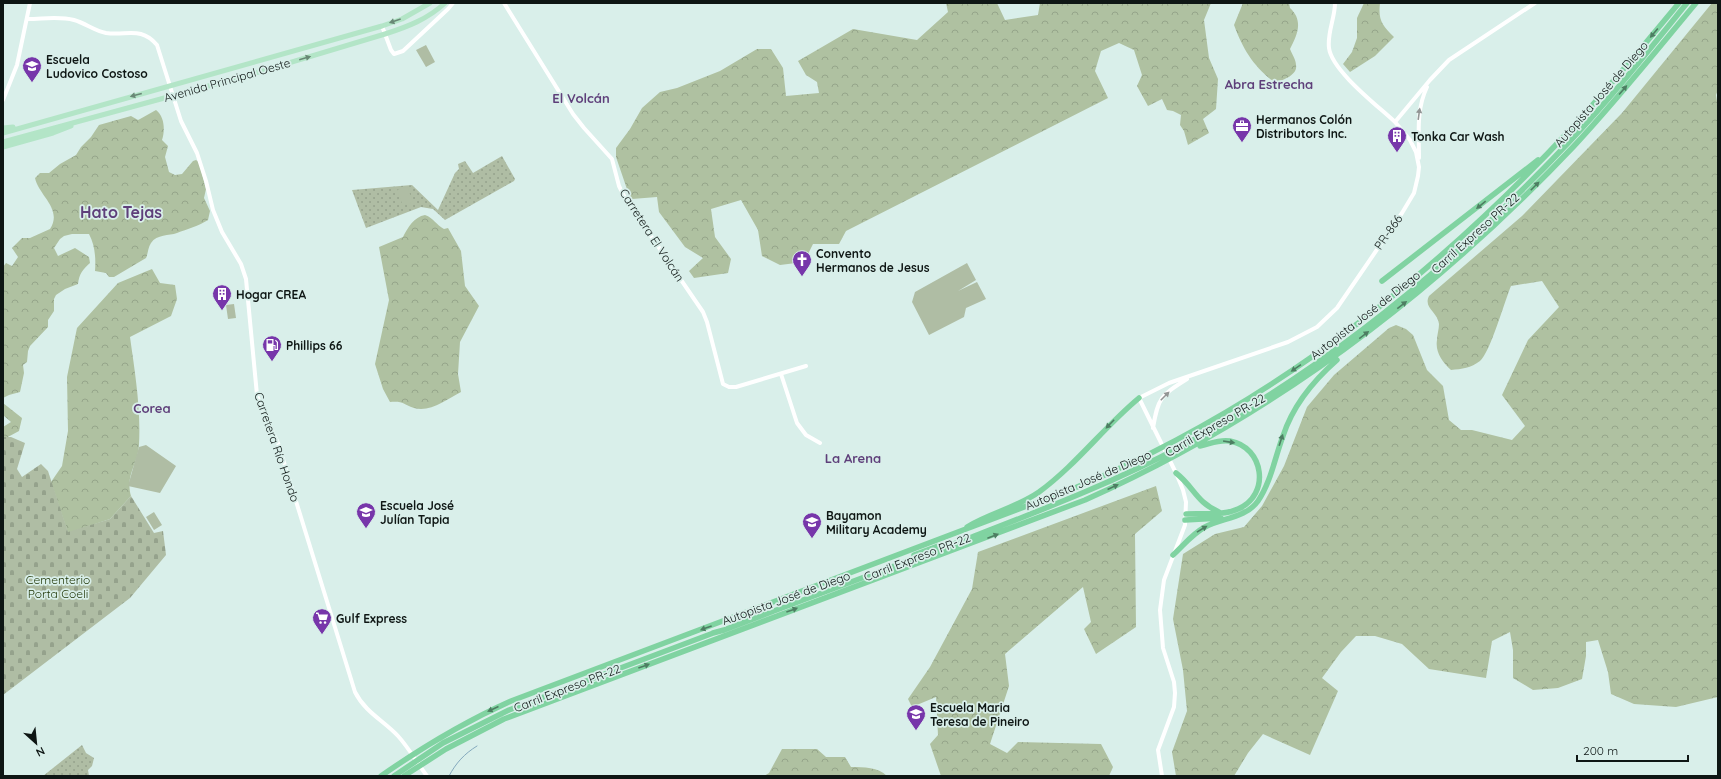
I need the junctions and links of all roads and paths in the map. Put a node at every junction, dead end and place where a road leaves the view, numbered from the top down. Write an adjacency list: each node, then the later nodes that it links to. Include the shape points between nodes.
1 (30, 3): 11 (street)
2 (430, 3): 12 (main road, Avenida Principal Oeste, one-way to 12, via 402,19)
3 (444, 3): 13 (main road, Avenida Principal Oeste, via 423,19)
4 (453, 3): 13 (street, via 403,51 393,53)
5 (504, 3): 31 (street, Carretera El Volcán, via 573,114 612,159 625,198 703,312 708,322 723,384 736,387)
6 (1335, 3): 19 (street, PR-866, via 1329,41 1331,57 1340,70)
7 (1534, 3): 14 (street, via 1449,60)
8 (1679, 3): 25 (highway, Autopista José de Diego, one-way to 25, via 1587,112)
9 (1687, 3): 28 (highway, Carril Expreso PR-22, via 1592,117 1543,169 1487,224 1408,292)
10 (1696, 3): 28 (highway, Autopista José de Diego, one-way to 10, via 1413,297 1491,229 1553,168)
11 (28, 19): 15 (street, Carretera Río Hondo, via 69,19 105,33 140,33 151,38 157,45); 17 (street, via 17,66)
12 (382, 26): 13 (street); 15 (main road, Avenida Principal Oeste)
13 (385, 34): 16 (main road, Avenida Principal Oeste, one-way to 13)
14 (1431, 79): 19 (street); 26 (street, one-way to 14, via 1419,116 1422,97)
15 (170, 86): 16 (street, Carretera Río Hondo); 20 (main road, Avenida Principal Oeste, one-way to 20)
16 (173, 95): 18 (main road, Avenida Principal Oeste); 48 (street, Carretera Río Hondo, via 181,121 197,153 212,210 241,264 246,279 258,396 278,442 356,692 369,712 398,736)
17 (3, 100)
18 (81, 121): 23 (main road, Avenida Principal Oeste); 24 (main road, via 53,133)
19 (1395, 122): 26 (street, PR-866 / PR-866, via 1410,140)
20 (26, 126): 21 (main road); 22 (main road, Avenida Principal Oeste)
21 (3, 128)
22 (3, 133)
23 (3, 142)
24 (3, 148)
25 (1545, 156): 27 (highway, one-way to 27); 42 (highway, Autopista José de Diego, one-way to 42, via 1475,225 1383,304 1260,392 1146,456 1077,487)
26 (1419, 167): 32 (street, PR-866 / PR-866, via 1414,193 1402,213 1337,308 1317,327 1288,342)
27 (1382, 281)
28 (1390, 311): 29 (highway, Autopista José de Diego, one-way to 28); 36 (highway, Carril Expreso PR-22, via 1278,389)
29 (1343, 351): 36 (highway, Autopista José de Diego, via 1257,410); 41 (highway, one-way to 29, via 1246,512 1257,502 1267,485 1283,434 1294,410 1314,382)
30 (806, 366): 31 (street, Carretera El Volcán)
31 (781, 374): 35 (street, via 797,423 806,435)
32 (1193, 375): 33 (street, PR-866 / PR-866, via 1169,383); 34 (street, one-way to 32, via 1157,406 1162,397)
33 (1139, 398): 34 (street); 42 (highway, one-way to 42, via 1067,469 1039,492 1018,505 974,523)
34 (1153, 429): 38 (street)
35 (820, 443)
36 (1187, 448): 37 (highway, Autopista José de Diego); 39 (highway, one-way to 39, via 1229,441 1245,448 1258,464 1259,484 1252,500 1237,510)
37 (1151, 465): 44 (highway, Autopista José de Diego, one-way to 37, via 504,719 1085,500); 44 (highway, Carril Expreso PR-22, via 1080,495 846,580 509,710 460,733)
38 (1176, 473): 39 (highway, via 1186,481 1204,504); 40 (street, via 1186,502)
39 (1221, 513): 40 (highway)
40 (1186, 517): 41 (highway); 43 (street)
41 (1225, 518): 43 (highway, one-way to 41, via 1197,532)
42 (956, 534): 46 (highway, Autopista José de Diego, one-way to 46, via 511,701 464,723)
43 (1173, 555): 49 (street, via 1164,580 1160,610 1163,648 1176,693 1174,707 1158,750)
44 (427, 756): 45 (highway); 47 (highway, Autopista José de Diego)
45 (395, 775)
46 (381, 776)
47 (404, 776)
48 (427, 776)
49 (1162, 776)

